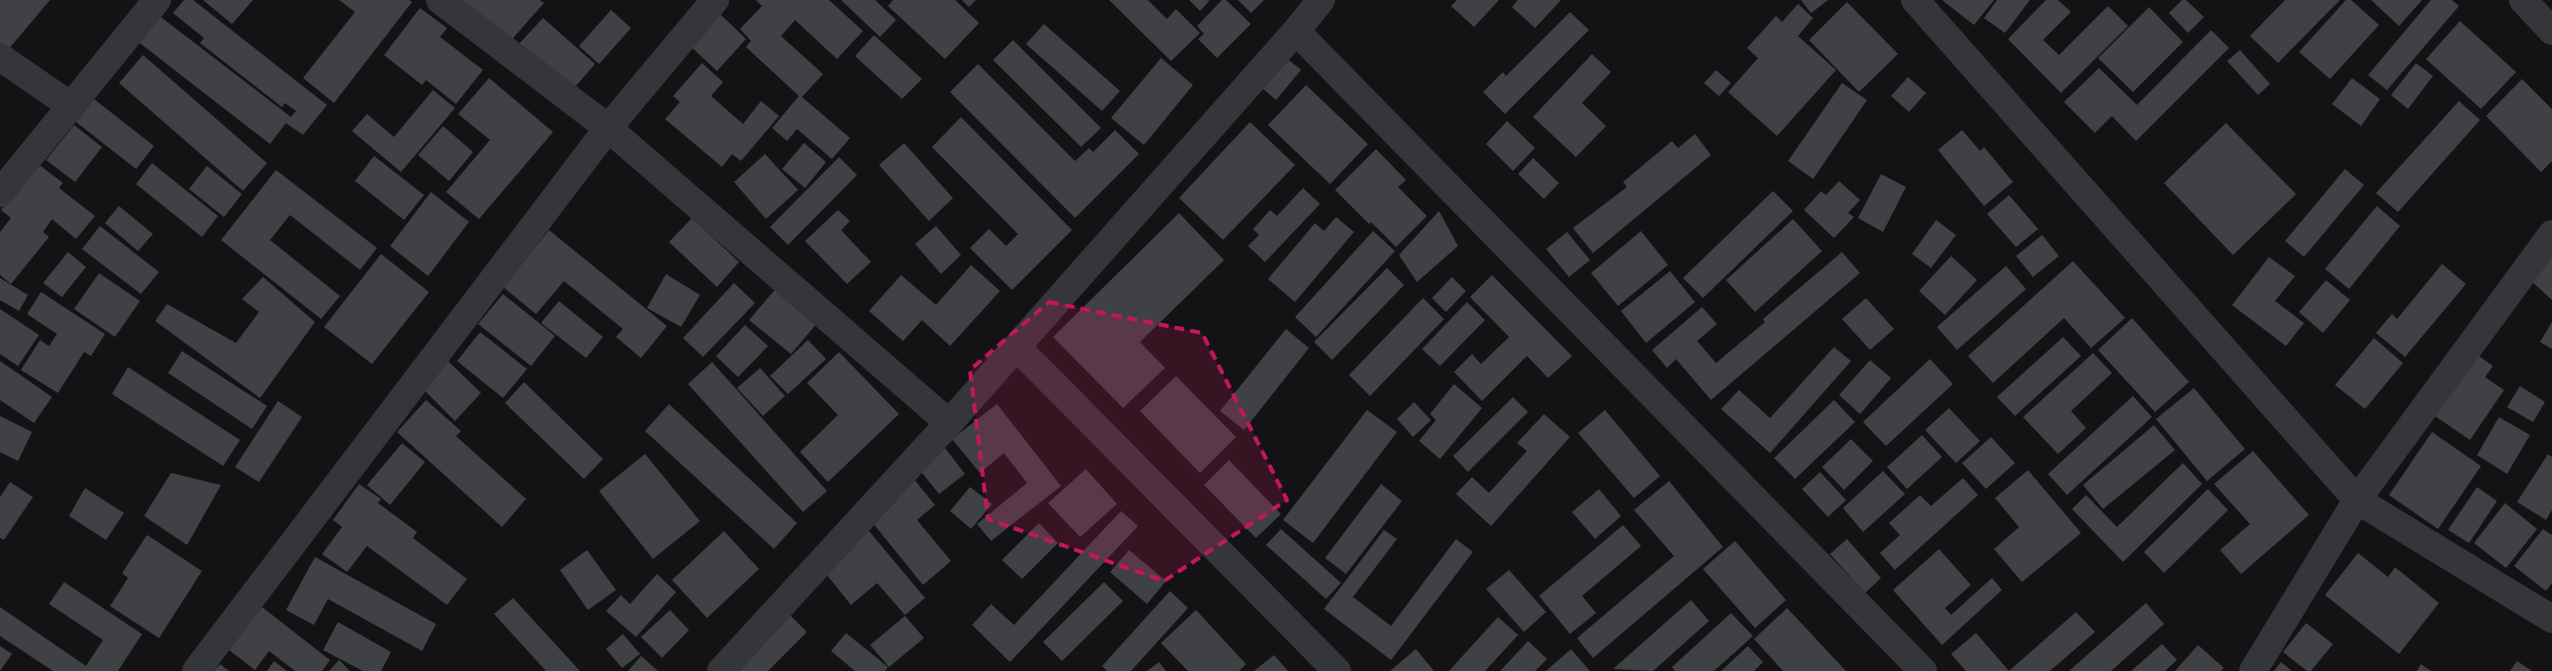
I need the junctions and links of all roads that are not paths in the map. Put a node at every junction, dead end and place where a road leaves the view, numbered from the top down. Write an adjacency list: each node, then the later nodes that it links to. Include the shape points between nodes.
1 (157, 0): 10 (street)
2 (440, 0): 11 (street)
3 (715, 0): 11 (street)
4 (1321, 0): 7 (street)
5 (1915, 0): 16 (street)
6 (2523, 0): 8 (street)
7 (1296, 31): 14 (street); 21 (street)
8 (2552, 31)
9 (0, 57): 10 (street)
10 (71, 106): 12 (street)
11 (608, 128): 15 (street); 18 (street)
12 (0, 192)
13 (2552, 234): 16 (street)
14 (1017, 347): 15 (street); 20 (street)
15 (949, 423): 19 (street)
16 (2357, 500): 17 (street); 22 (street)
17 (2552, 619)
18 (196, 671)
19 (722, 671)
20 (1337, 671)
21 (1923, 671)
22 (2253, 671)

